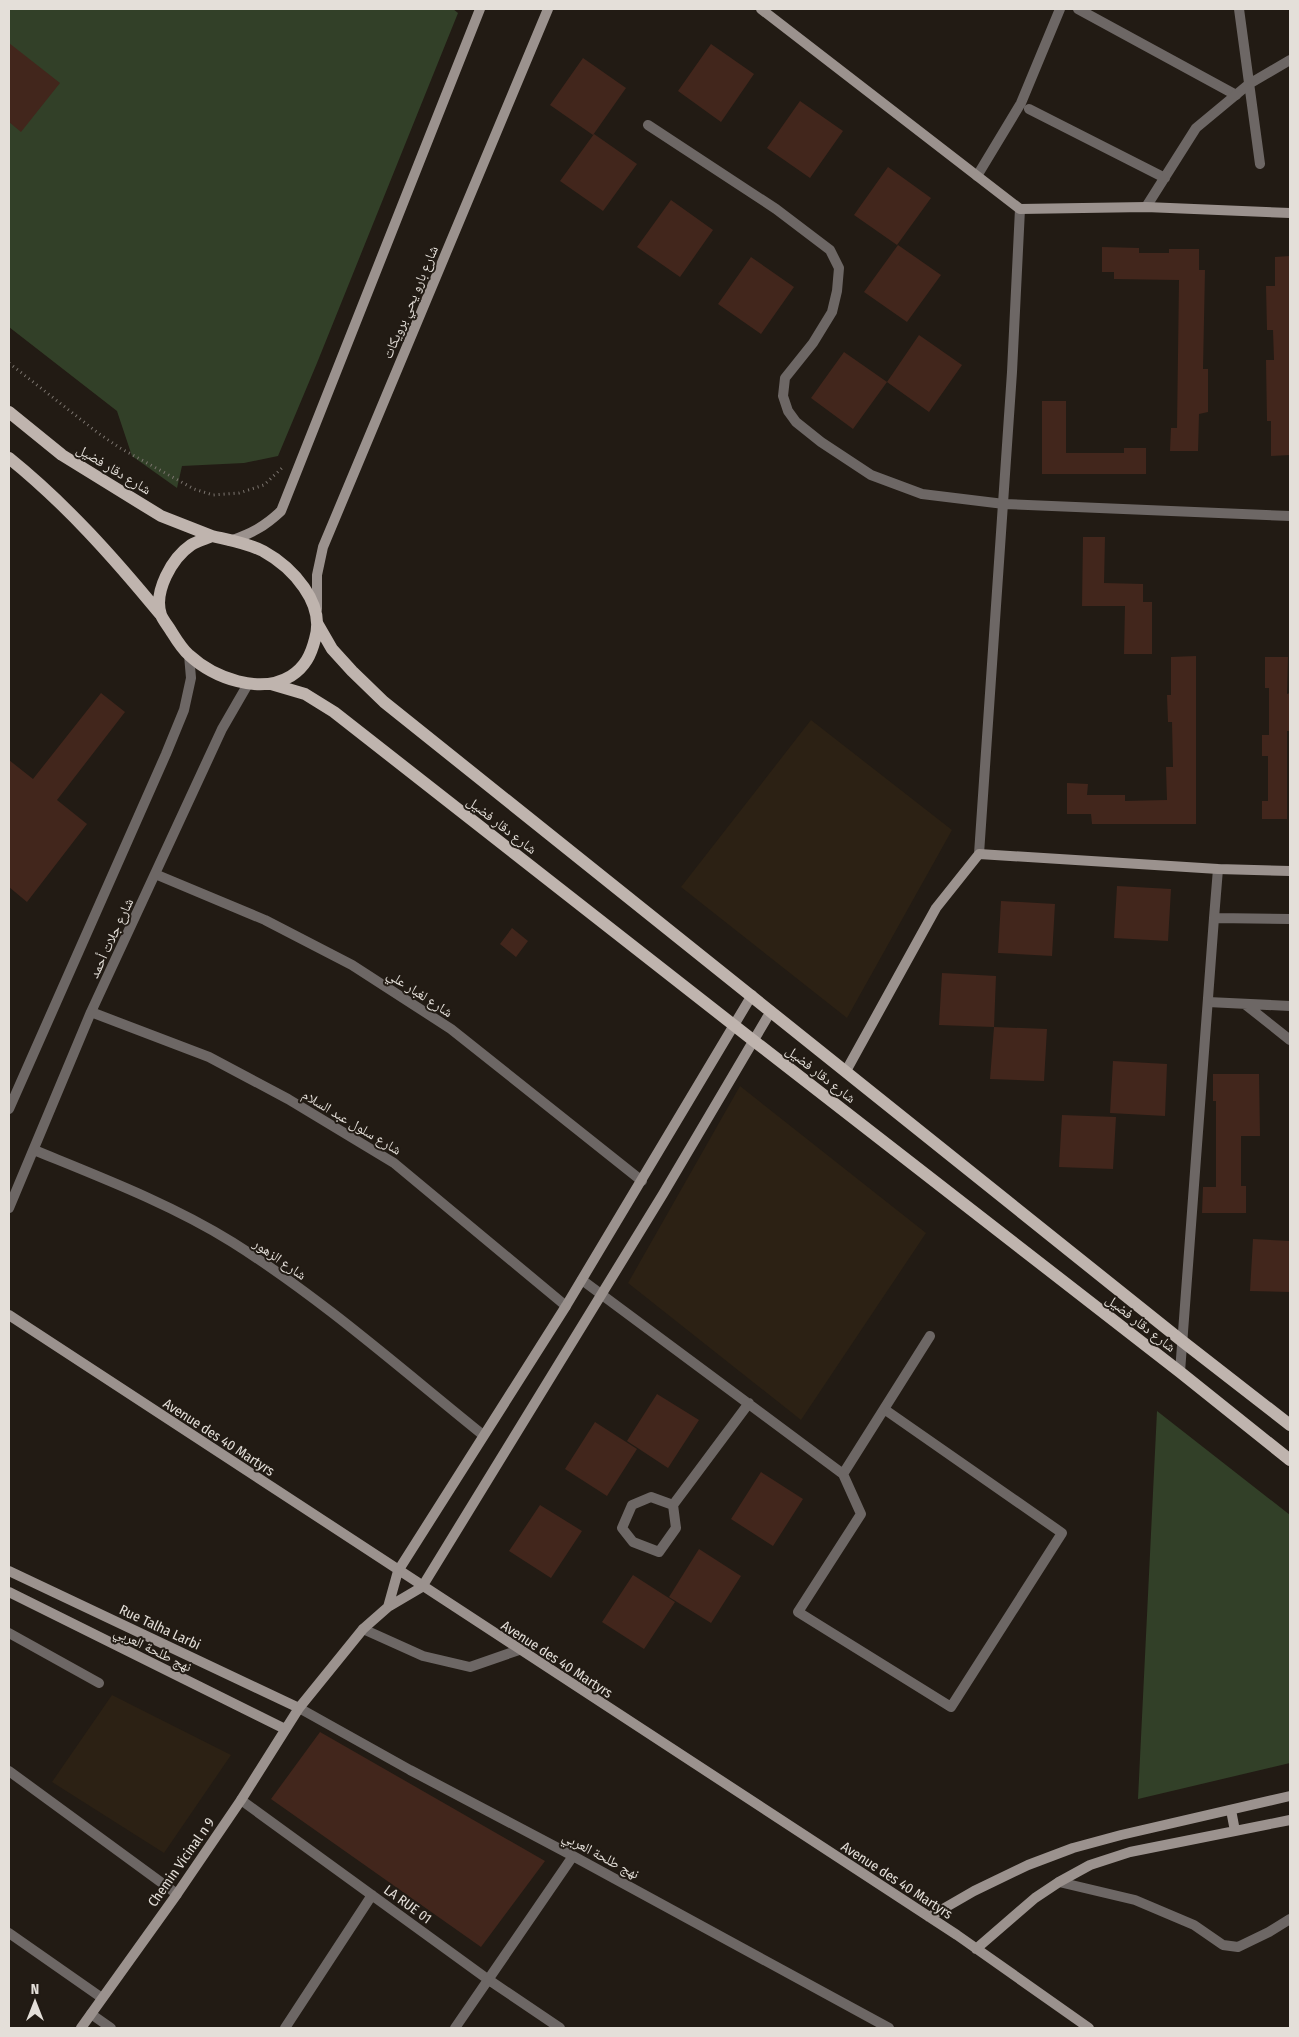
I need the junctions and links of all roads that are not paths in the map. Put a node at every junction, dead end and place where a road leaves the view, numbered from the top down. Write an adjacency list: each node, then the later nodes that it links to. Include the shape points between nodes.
1 (480, 9): 23 (street, via 281,511 252,534)
2 (548, 9): 25 (street, شارع بارو يحي برويكات, via 323,547 317,575)
3 (761, 9): 13 (street)
4 (1060, 9): 13 (street, via 1021,103)
5 (1078, 9): 9 (street)
6 (1239, 9): 8 (street)
7 (1290, 60): 8 (street)
8 (1249, 84): 9 (street); 12 (street)
9 (1236, 95): 14 (street, via 1196,128)
10 (1029, 109): 14 (street)
11 (648, 125): 20 (street, via 776,208 830,250 839,268 832,312 814,343 785,378 783,396 796,422 871,475 922,494)
12 (1260, 164)
13 (977, 176): 16 (street)
14 (1165, 178): 15 (street)
15 (1146, 207): 16 (street); 17 (street)
16 (1020, 209): 20 (street)
17 (1290, 212)
18 (9, 412): 22 (main road, شارع دقار فضيل, via 62,455 109,484 162,516)
19 (9, 458): 24 (main road, via 44,487 94,537)
20 (1004, 504): 21 (street); 29 (street)
21 (1290, 516)
22 (212, 536): 23 (main road); 24 (main road, via 191,545 178,558 160,593)
23 (230, 540): 25 (main road, via 262,551 283,565 300,582)
24 (160, 614): 26 (main road)
25 (317, 616): 28 (main road, via 317,634 311,653 300,670); 35 (main road, شارع دقار فضيل, via 332,649 384,702)
26 (189, 655): 27 (main road, via 213,672); 45 (street, شارع جلات أحمد, via 191,678 184,710)
27 (248, 684): 28 (main road); 32 (street, شارع جلات أحمد, via 222,729)
28 (271, 684): 41 (main road, شارع دقار فضيل, via 305,694 334,712)
29 (979, 854): 30 (street); 44 (street, via 936,908)
30 (1218, 869): 31 (street); 33 (street)
31 (1290, 871)
32 (156, 874): 39 (street, شارع جلات أحمد); 47 (street, شارع لغبار علي, via 265,920 352,965 451,1029)
33 (1214, 918): 34 (street); 36 (street)
34 (1290, 919)
35 (752, 995): 40 (main road, شارع دقار فضيل); 41 (street)
36 (1208, 1002): 37 (street); 54 (street)
37 (1246, 1005): 38 (street); 42 (street)
38 (1290, 1006)
39 (91, 1012): 46 (street, شارع جلات أحمد); 51 (street, شارع سلول عبد السلام, via 209,1057 288,1099 394,1163)
40 (771, 1012): 43 (street); 44 (main road, شارع دقار فضيل)
41 (733, 1025): 43 (main road, شارع دقار فضيل); 47 (street)
42 (1290, 1040)
43 (754, 1041): 50 (street); 55 (main road, شارع دقار فضيل)
44 (846, 1071): 54 (main road, شارع دقار فضيل)
45 (9, 1109)
46 (34, 1150): 48 (street, شارع جلات أحمد); 59 (street, شارع الزهور, via 156,1201 231,1242 316,1300)
47 (642, 1180): 49 (street)
48 (9, 1208)
49 (582, 1280): 50 (street); 51 (street)
50 (602, 1294): 56 (street); 65 (street)
51 (566, 1306): 59 (street)
52 (9, 1315): 64 (street, Avenue des 40 Martyrs)
53 (930, 1336): 57 (street)
54 (1182, 1341): 55 (street); 58 (main road, شارع دقار فضيل)
55 (1180, 1372): 60 (main road, شارع دقار فضيل)
56 (749, 1403): 61 (street); 62 (street)
57 (884, 1409): 61 (street); 61 (street, via 1062,1533 951,1707 798,1612 861,1514)
58 (1290, 1425)
59 (483, 1435): 64 (street)
60 (1290, 1460)
61 (843, 1474)
62 (673, 1506): 62 (street, via 651,1497 632,1506 622,1528 633,1542 659,1552 676,1528)
63 (9, 1571): 72 (street, Rue Talha Larbi)
64 (398, 1571): 65 (street, Avenue des 40 Martyrs); 67 (street)
65 (422, 1587): 67 (street, Chemin Vicinal n 9); 70 (street, Avenue des 40 Martyrs)
66 (9, 1592): 73 (street, نهج طلحة العربي)
67 (388, 1607): 68 (street, Chemin Vicinal n 9)
68 (363, 1629): 70 (street, via 423,1656 470,1667); 72 (street, Chemin Vicinal n 9)
69 (9, 1633): 71 (street)
70 (519, 1650): 84 (street, Avenue des 40 Martyrs)
71 (99, 1683)
72 (299, 1708): 73 (street, Chemin Vicinal n 9); 80 (street, نهج طلحة العربي)
73 (284, 1729): 76 (street, Chemin Vicinal n 9)
74 (9, 1771): 82 (street)
75 (1290, 1796): 77 (street)
76 (240, 1800): 82 (street, Chemin Vicinal n 9); 83 (street, LA RUE 01)
77 (1231, 1810): 79 (street); 84 (street, via 1073,1848 1012,1872)
78 (1290, 1820): 79 (street)
79 (1235, 1831): 81 (street, via 1130,1852 1090,1865)
80 (573, 1856): 88 (street); 96 (street, نهج طلحة العربي)
81 (1059, 1882): 85 (street, via 1135,1900 1194,1925 1223,1945 1238,1947); 87 (street)
82 (177, 1894): 89 (street, Chemin Vicinal n 9)
83 (372, 1895): 88 (street, LA RUE 01); 93 (street)
84 (929, 1917): 87 (street, Avenue des 40 Martyrs)
85 (1290, 1919)
86 (9, 1933): 89 (street)
87 (976, 1948): 97 (street, Avenue des 40 Martyrs)
88 (488, 1979): 94 (street); 95 (street, LA RUE 01)
89 (102, 1998): 90 (street, Chemin Vicinal n 9)
90 (91, 2014): 91 (street, Chemin Vicinal n 9); 92 (street)
91 (81, 2028)
92 (111, 2028)
93 (285, 2028)
94 (454, 2028)
95 (560, 2028)
96 (887, 2028)
97 (1089, 2028)

